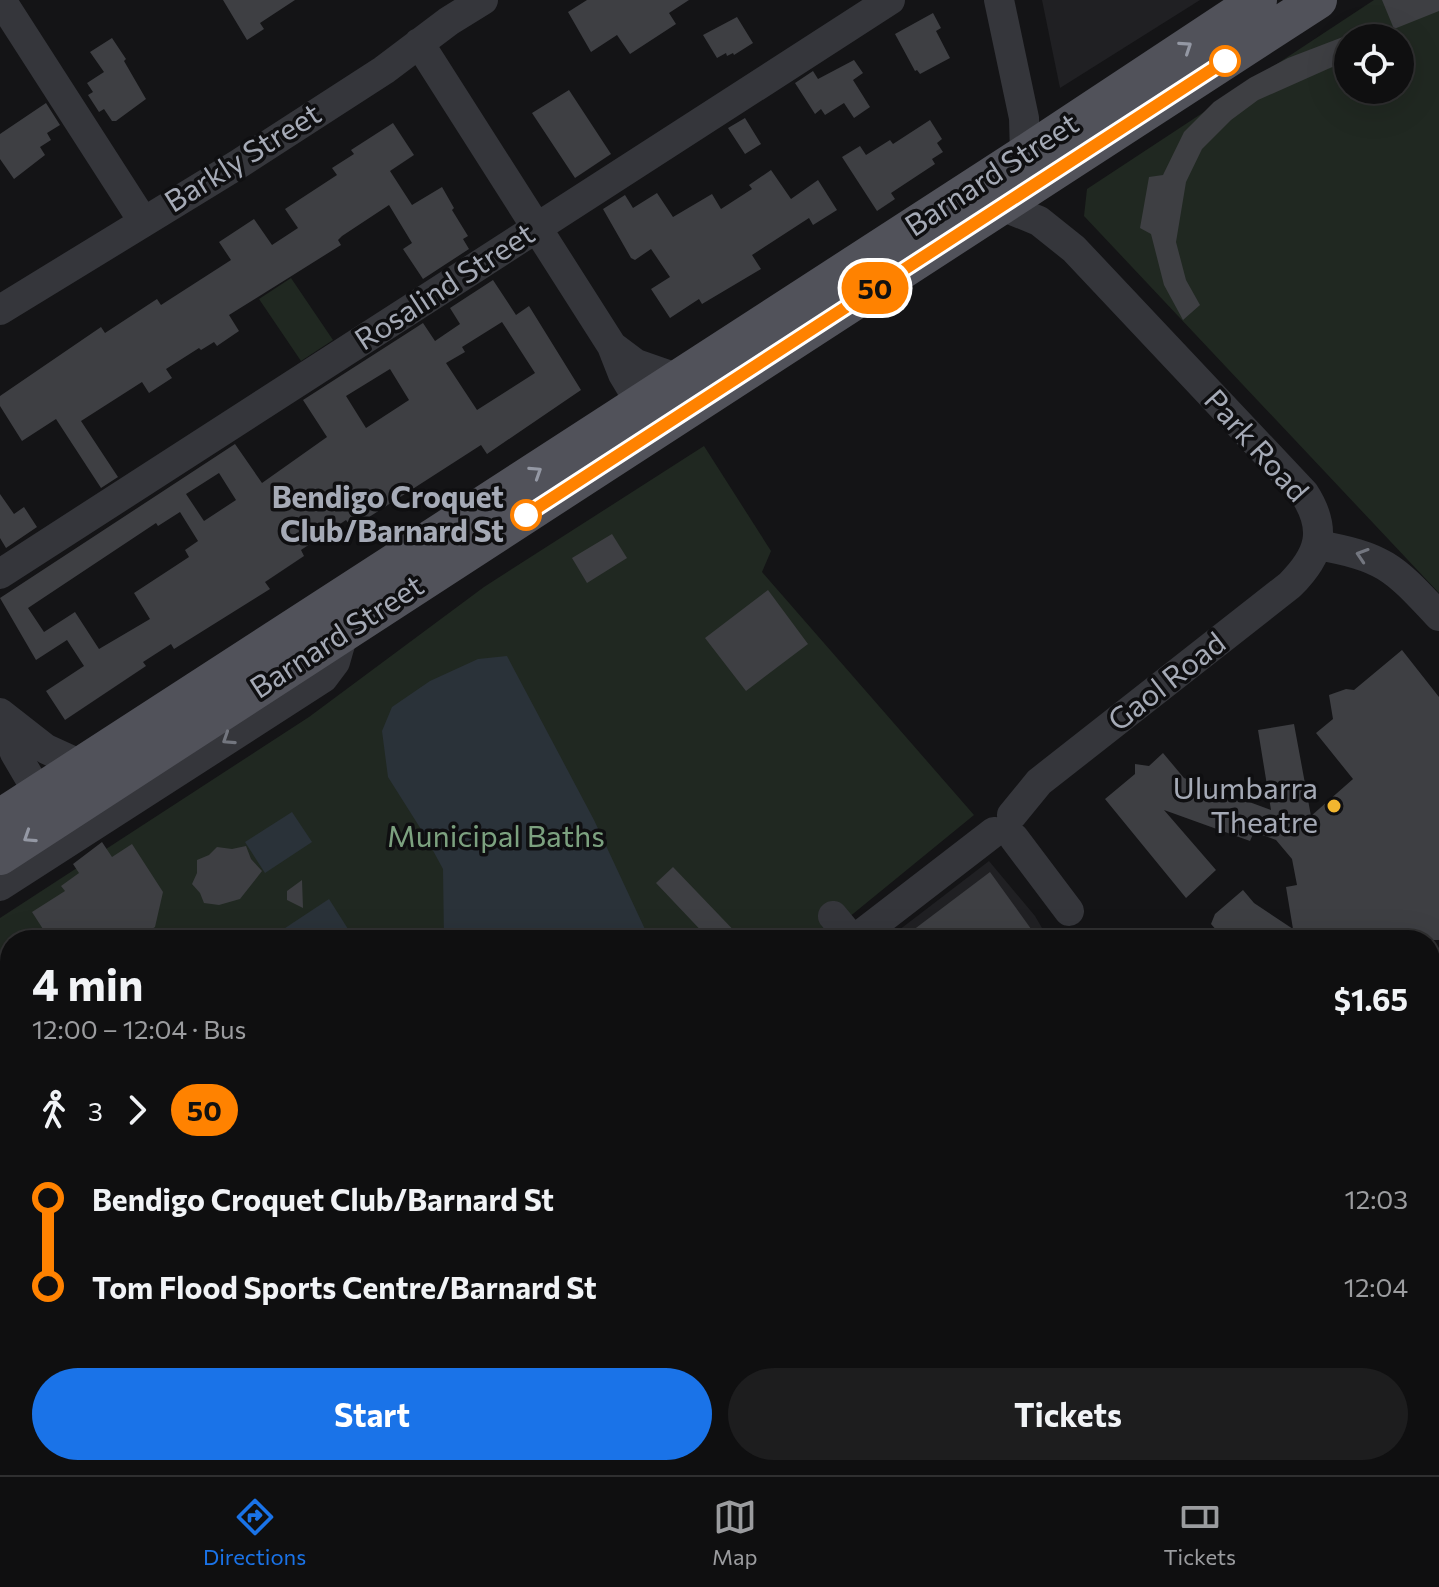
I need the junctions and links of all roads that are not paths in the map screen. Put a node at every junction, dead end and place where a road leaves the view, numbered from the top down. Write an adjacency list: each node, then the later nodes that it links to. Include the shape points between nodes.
1 (1, 0): 11 (street)
2 (890, 0): 12 (street, Rosalind Street)
3 (999, 0): 8 (street)
4 (1258, 0): 9 (main road, Barnard Street, one-way to 4)
5 (1318, 0): 10 (main road, Barnard Street)
6 (470, 3): 7 (street, Barkly Street)
7 (419, 43): 11 (street, Barkly Street); 12 (street)
8 (1017, 86): 9 (street, via 1034,112); 10 (street, via 1025,128)
9 (1068, 125): 10 (main road, Barnard Street)
10 (1020, 182): 14 (main road, Barnard Street); 16 (main road, Barnard Street, via 839,275); 18 (street, Park Road, via 1074,249 1304,493 1317,522)
11 (143, 221): 13 (street, Barkly Street)
12 (537, 228): 15 (street); 19 (street, Rosalind Street)
13 (0, 310)
14 (834, 315): 17 (main road, via 779,337 659,411 646,411); 20 (main road, Barnard Street)
15 (612, 346): 16 (street, via 636,364); 17 (street)
16 (679, 379): 17 (main road, Barnard Street)
17 (641, 404): 23 (main road, Barnard Street, one-way to 17)
18 (1317, 545): 21 (street, one-way to 18, via 1385,564); 31 (street, Gaol Road, via 1310,563 1290,585 1039,782)
19 (0, 574)
20 (423, 581): 22 (main road, Barnard Street); 23 (main road, via 399,577 287,646)
21 (1439, 616)
22 (343, 634): 24 (main road, Barnard Street); 26 (street, one-way to 26, via 335,662 323,678)
23 (232, 668): 28 (main road, Barnard Street)
24 (219, 714): 27 (main road, Barnard Street); 29 (main road, via 162,734 61,798)
25 (0, 715): 28 (street, via 28,737); 29 (street)
26 (194, 761): 27 (street); 33 (street)
27 (143, 763): 32 (main road, Barnard Street, one-way to 32)
28 (81, 765): 29 (main road, Barnard Street)
29 (39, 794): 30 (main road, Barnard Street)
30 (0, 818)
31 (1006, 828): 34 (street); 37 (street, Gaol Road)
32 (0, 856)
33 (0, 886)
34 (1069, 911)
35 (833, 916): 36 (street)
36 (845, 930)
37 (867, 930)

